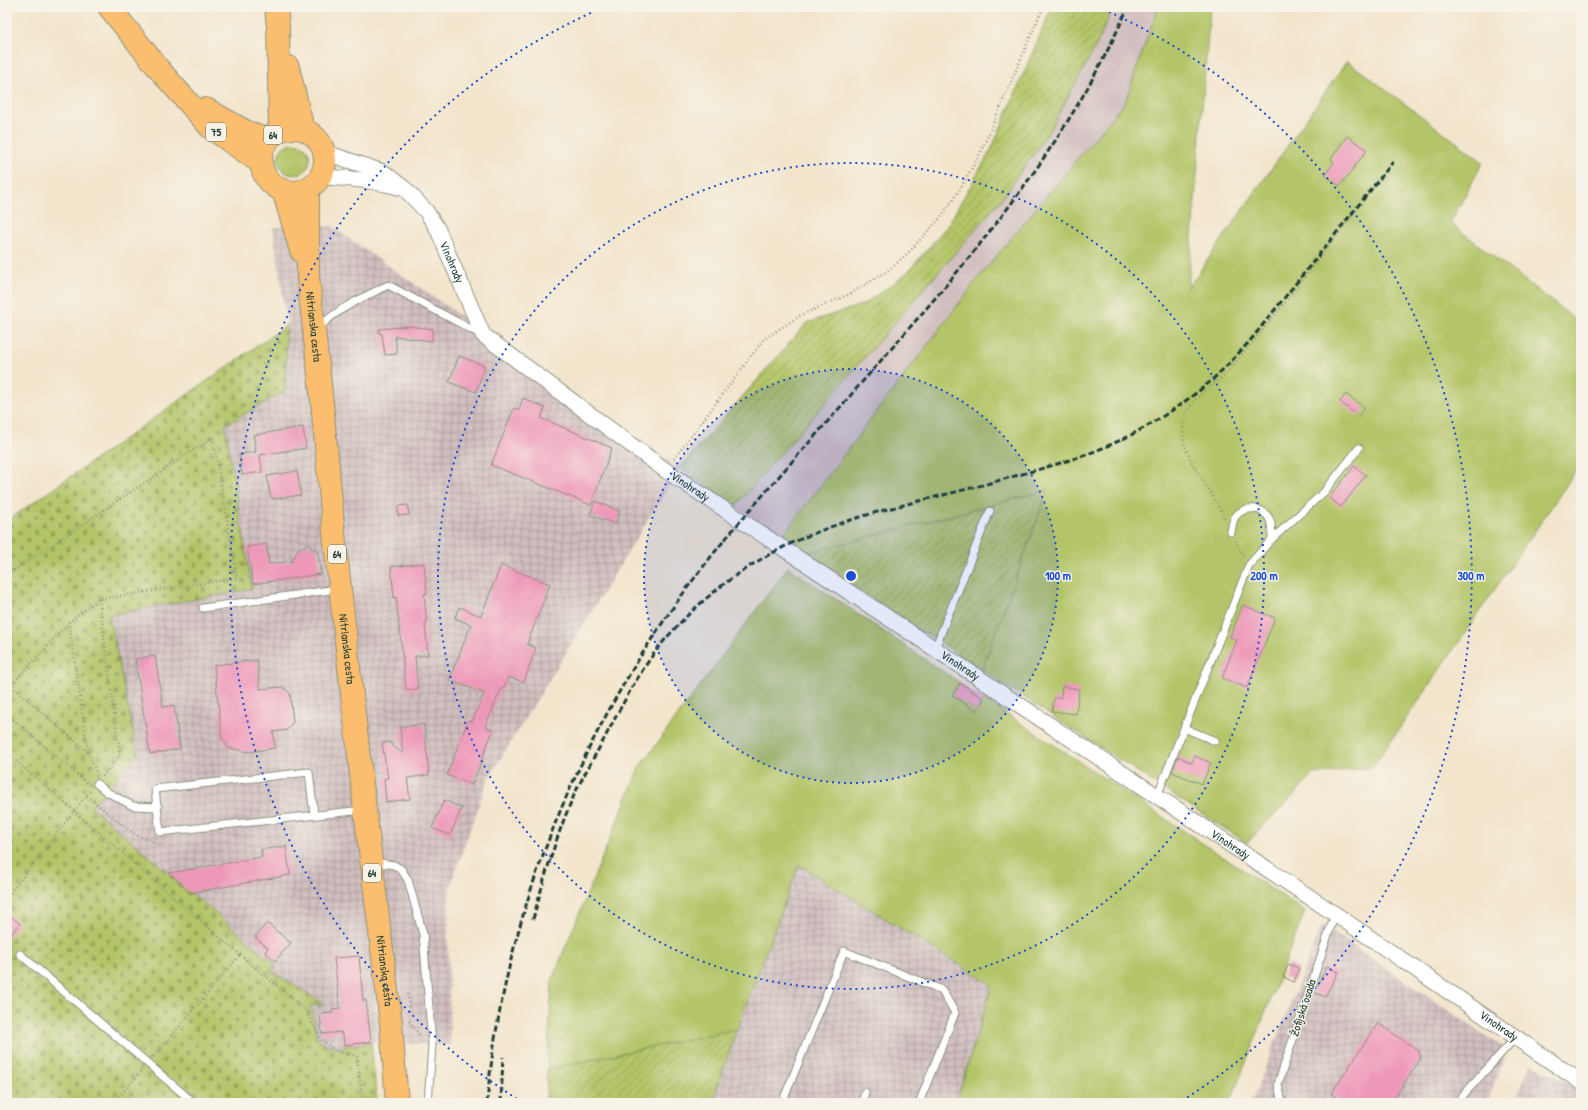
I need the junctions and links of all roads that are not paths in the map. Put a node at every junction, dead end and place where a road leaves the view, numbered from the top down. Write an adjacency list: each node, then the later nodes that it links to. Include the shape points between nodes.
1 (109, 7): 3 (main road, 75)
2 (277, 17): 4 (main road, 64); 5 (main road, 64)
3 (179, 91): 5 (main road, 75, via 216,116 245,131); 7 (main road, 75, via 211,128)
4 (303, 130): 5 (main road, 64, via 294,128); 6 (main road, via 316,138)
5 (274, 135): 7 (main road, 64, via 263,148)
6 (324, 152): 8 (main road, 64, via 324,167); 9 (street, Vinohrady, via 383,172)
7 (261, 162): 10 (main road, via 266,178)
8 (314, 182): 9 (street, via 349,178 380,182); 10 (main road, via 298,192); 11 (main road, Nitrianska cesta / 64)
9 (405, 189): 13 (street, Vinohrady, via 426,211 437,228)
10 (283, 190): 11 (main road, Nitrianska cesta / 64)
11 (308, 276): 12 (main road, Nitrianska cesta / 64)
12 (315, 333): 13 (lane, via 328,318 388,285); 18 (main road, Nitrianska cesta / 64)
13 (484, 336): 20 (street, Vinohrady, via 665,470)
14 (1359, 448): 17 (lane, via 1324,492)
15 (990, 510): 20 (lane)
16 (1231, 532): 17 (lane, via 1235,517 1241,511 1255,508 1262,511 1270,521)
17 (1272, 539): 21 (lane, via 1249,565)
18 (341, 588): 19 (lane); 26 (main road, Nitrianska cesta / 64)
19 (203, 608)
20 (935, 648): 24 (street, Vinohrady)
21 (1184, 728): 22 (lane); 24 (lane)
22 (1215, 741)
23 (97, 784): 25 (lane, via 133,806)
24 (1157, 796): 29 (street, Vinohrady)
25 (158, 807): 27 (lane, via 160,832); 27 (lane, via 156,789 310,772)
26 (365, 810): 27 (lane); 28 (main road, Nitrianska cesta / 64)
27 (314, 815)
28 (371, 862): 31 (main road, Nitrianska cesta / 64); 38 (lane, via 394,865 401,869 408,880 423,934 431,1051)
29 (1335, 914): 32 (street, Vinohrady); 42 (lane, Žofijská osada, via 1278,1084)
30 (20, 954): 35 (lane)
31 (391, 1023): 36 (main road, Nitrianska cesta / 64); 37 (main road, Nitrianska cesta / 64)
32 (1516, 1038): 33 (street, Vinohrady); 43 (lane)
33 (1581, 1082)
34 (865, 1092): 40 (lane)
35 (194, 1103)
36 (397, 1103)
37 (412, 1103)
38 (428, 1103)
39 (782, 1103): 41 (lane, via 844,951 942,990 955,1013)
40 (862, 1103)
41 (919, 1103)
42 (1282, 1103)
43 (1456, 1103)

